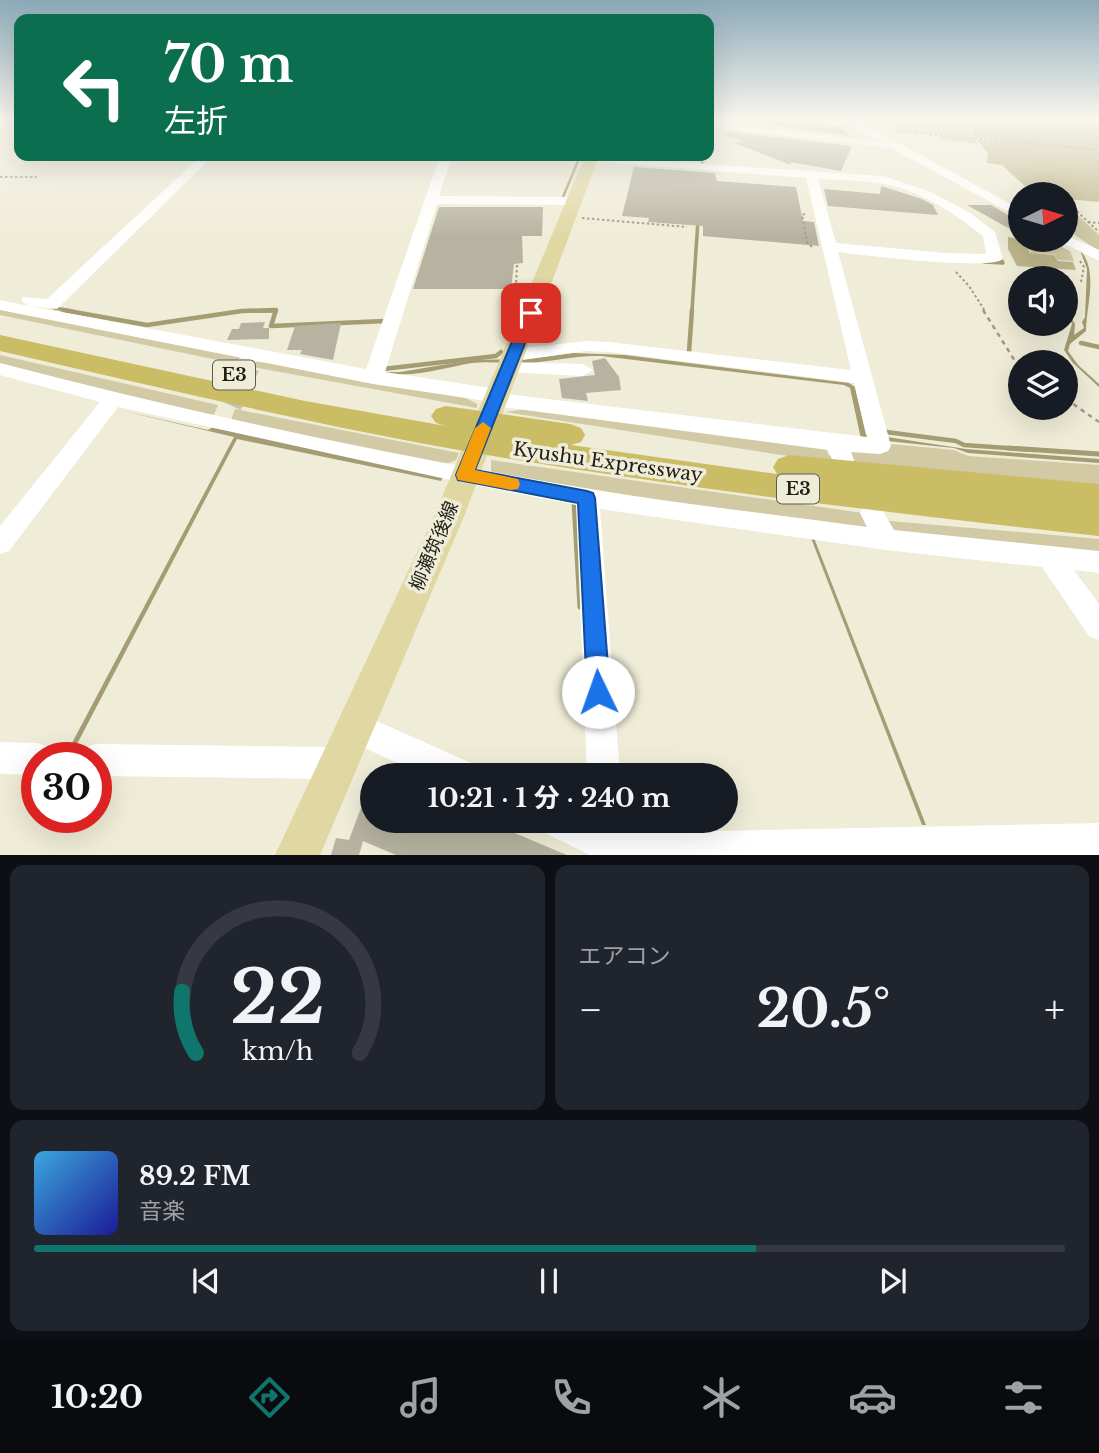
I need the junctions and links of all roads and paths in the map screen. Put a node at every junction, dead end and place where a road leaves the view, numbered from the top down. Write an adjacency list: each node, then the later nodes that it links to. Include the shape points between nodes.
1 (918, 159): 11 (street)
2 (203, 161): 25 (street, via 51,305)
3 (444, 161): 9 (street)
4 (591, 161): 13 (main road, 柳瀬筑後線)
5 (706, 161): 6 (street)
6 (811, 175): 10 (street, via 883,180 913,187); 20 (street)
7 (0, 177): 8 (path)
8 (37, 177)
9 (431, 200): 13 (street); 33 (street)
10 (945, 203): 11 (street); 23 (street, via 990,234 995,259)
11 (1001, 204): 12 (street)
12 (1008, 208)
13 (576, 209): 17 (path); 30 (main road, 柳瀬筑後線)
14 (1078, 212): 15 (path)
15 (1088, 222): 16 (path); 18 (path)
16 (1099, 223)
17 (687, 228)
18 (1099, 232)
19 (1078, 245): 22 (street)
20 (829, 247): 23 (street); 34 (street)
21 (1076, 252): 24 (path, via 1084,267)
22 (1099, 257)
23 (946, 258): 29 (path)
24 (1082, 282)
25 (0, 294)
26 (0, 305): 33 (street, via 253,362)
27 (0, 326): 39 (highway, Kyushu Expressway / E3, via 319,393)
28 (0, 343): 39 (highway, Kyushu Expressway / E3, via 292,408)
29 (1008, 350)
30 (512, 362): 32 (street); 34 (street, via 564,348 609,347); 37 (main road, 柳瀬筑後線)
31 (0, 369): 35 (street)
32 (583, 370)
33 (374, 374): 37 (street)
34 (863, 378): 37 (street, via 880,446 840,452)
35 (113, 399): 40 (street, via 228,415); 46 (street)
36 (1078, 407): 38 (path)
37 (499, 416): 39 (highway, Kyushu Expressway / E3); 40 (main road, 柳瀬筑後線); 41 (highway, Kyushu Expressway / E3, via 804,469); 44 (highway, Kyushu Expressway / E3, via 809,491)
38 (1099, 422)
39 (464, 430)
40 (464, 475): 42 (street); 50 (main road, 柳瀬筑後線)
41 (1099, 497)
42 (587, 498): 45 (street); 56 (street)
43 (872, 513): 45 (street)
44 (1099, 522)
45 (886, 540): 47 (street)
46 (0, 544)
47 (1051, 559): 48 (street); 49 (street)
48 (1099, 562)
49 (1099, 627)
50 (352, 726): 54 (main road, 柳瀬筑後線); 55 (street)
51 (0, 758): 52 (street)
52 (21, 759)
53 (112, 760): 54 (street)
54 (335, 763): 60 (main road, 柳瀬筑後線)
55 (433, 763)
56 (602, 763)
57 (585, 833): 59 (street)
58 (1099, 841): 59 (street)
59 (608, 843)
60 (298, 855)

